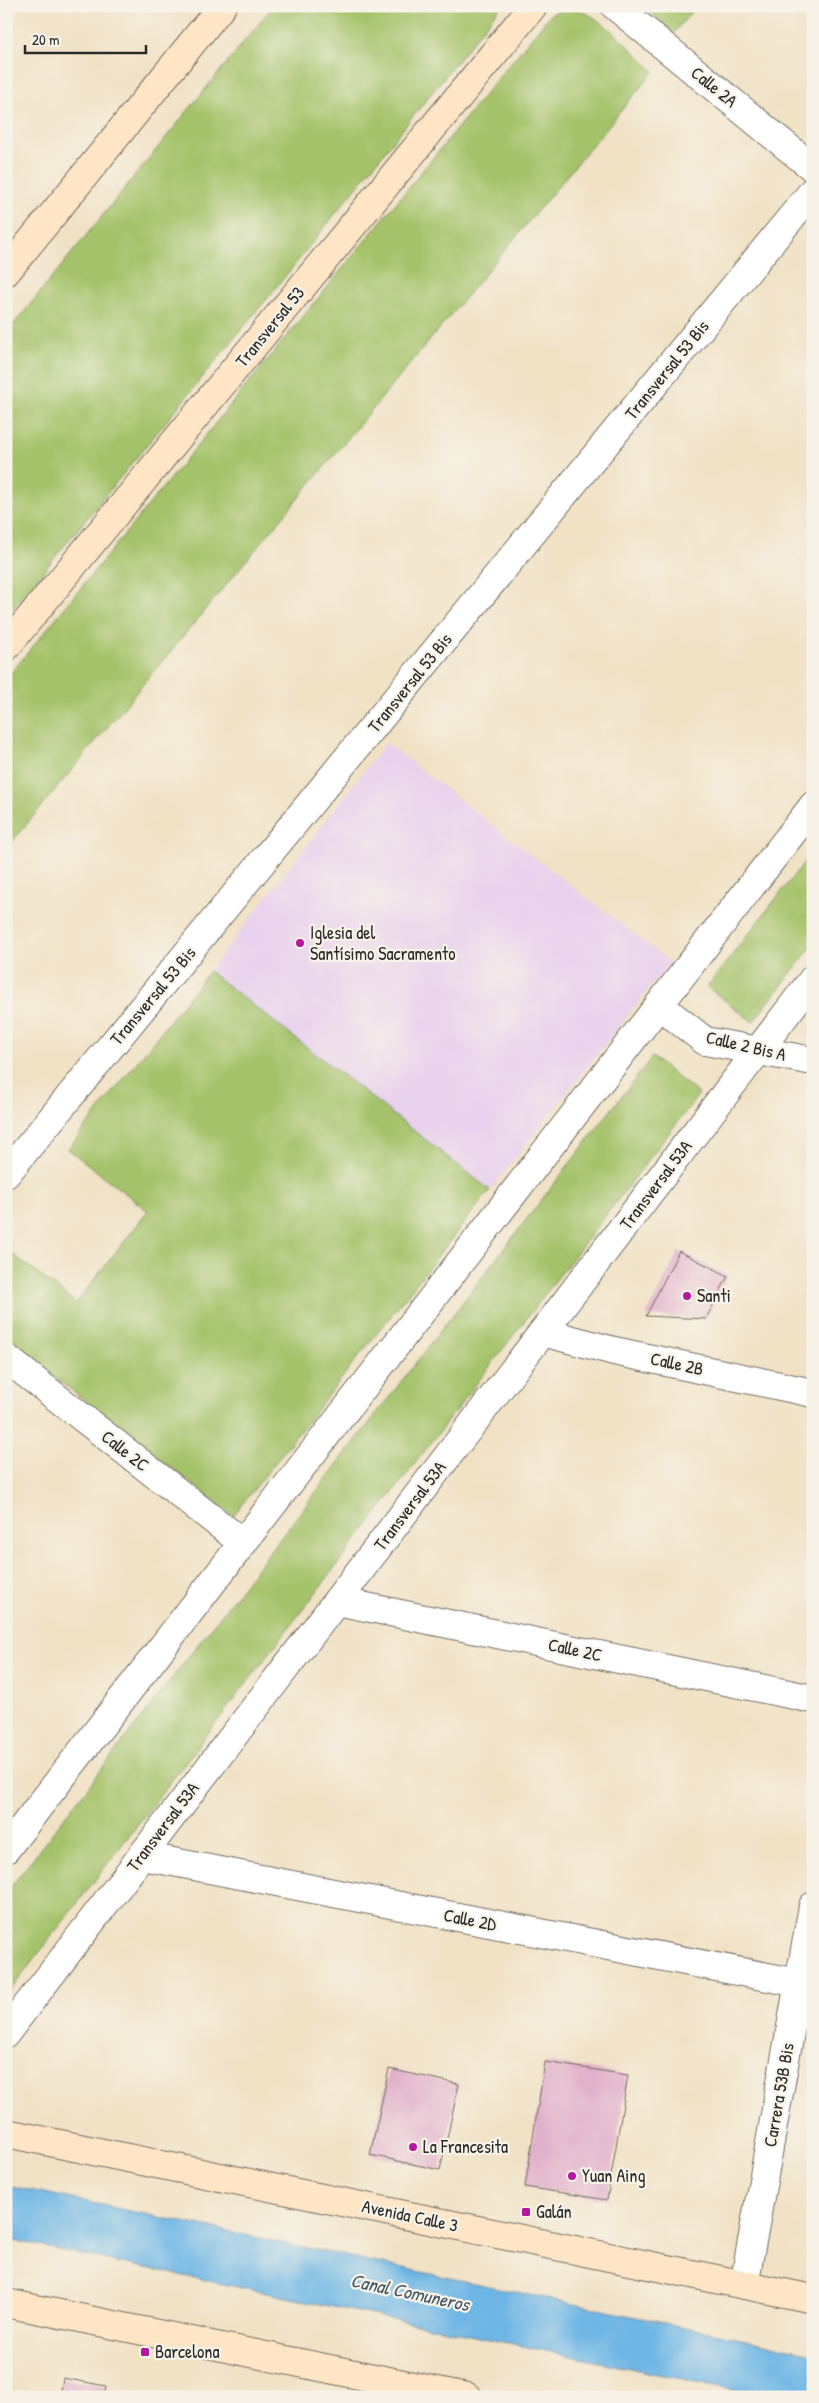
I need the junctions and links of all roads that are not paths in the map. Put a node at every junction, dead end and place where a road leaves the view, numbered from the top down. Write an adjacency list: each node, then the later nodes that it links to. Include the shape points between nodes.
1 (222, 6): 6 (main road)
2 (533, 6): 7 (main road, Transversal 53)
3 (615, 6): 4 (street, Calle 2A)
4 (813, 168)
5 (813, 191): 13 (street, Transversal 53 Bis)
6 (6, 272)
7 (6, 647)
8 (813, 806): 10 (street)
9 (813, 979): 11 (street, Transversal 53A)
10 (659, 1004): 11 (street, Calle 2 Bis A, via 705,1041); 17 (street)
11 (758, 1051): 12 (street, Calle 2 Bis A); 14 (street, Transversal 53A)
12 (813, 1061)
13 (6, 1174)
14 (543, 1332): 16 (street, Calle 2B, via 614,1351); 18 (street, Transversal 53A)
15 (6, 1358): 17 (street, Calle 2C)
16 (813, 1393)
17 (243, 1543): 20 (street)
18 (337, 1601): 19 (street, Calle 2C); 21 (street, Transversal 53A)
19 (813, 1699)
20 (6, 1850)
21 (142, 1856): 23 (street, Calle 2D); 24 (street, Transversal 53A)
22 (813, 1906): 23 (street, Carrera 53B Bis)
23 (799, 1983): 26 (street, Carrera 53B Bis)
24 (6, 2032)
25 (6, 2133): 26 (main road, Avenida Calle 3)
26 (744, 2285): 27 (main road, Avenida Calle 3)
27 (813, 2299)
28 (6, 2302): 29 (main road)
29 (467, 2397)

